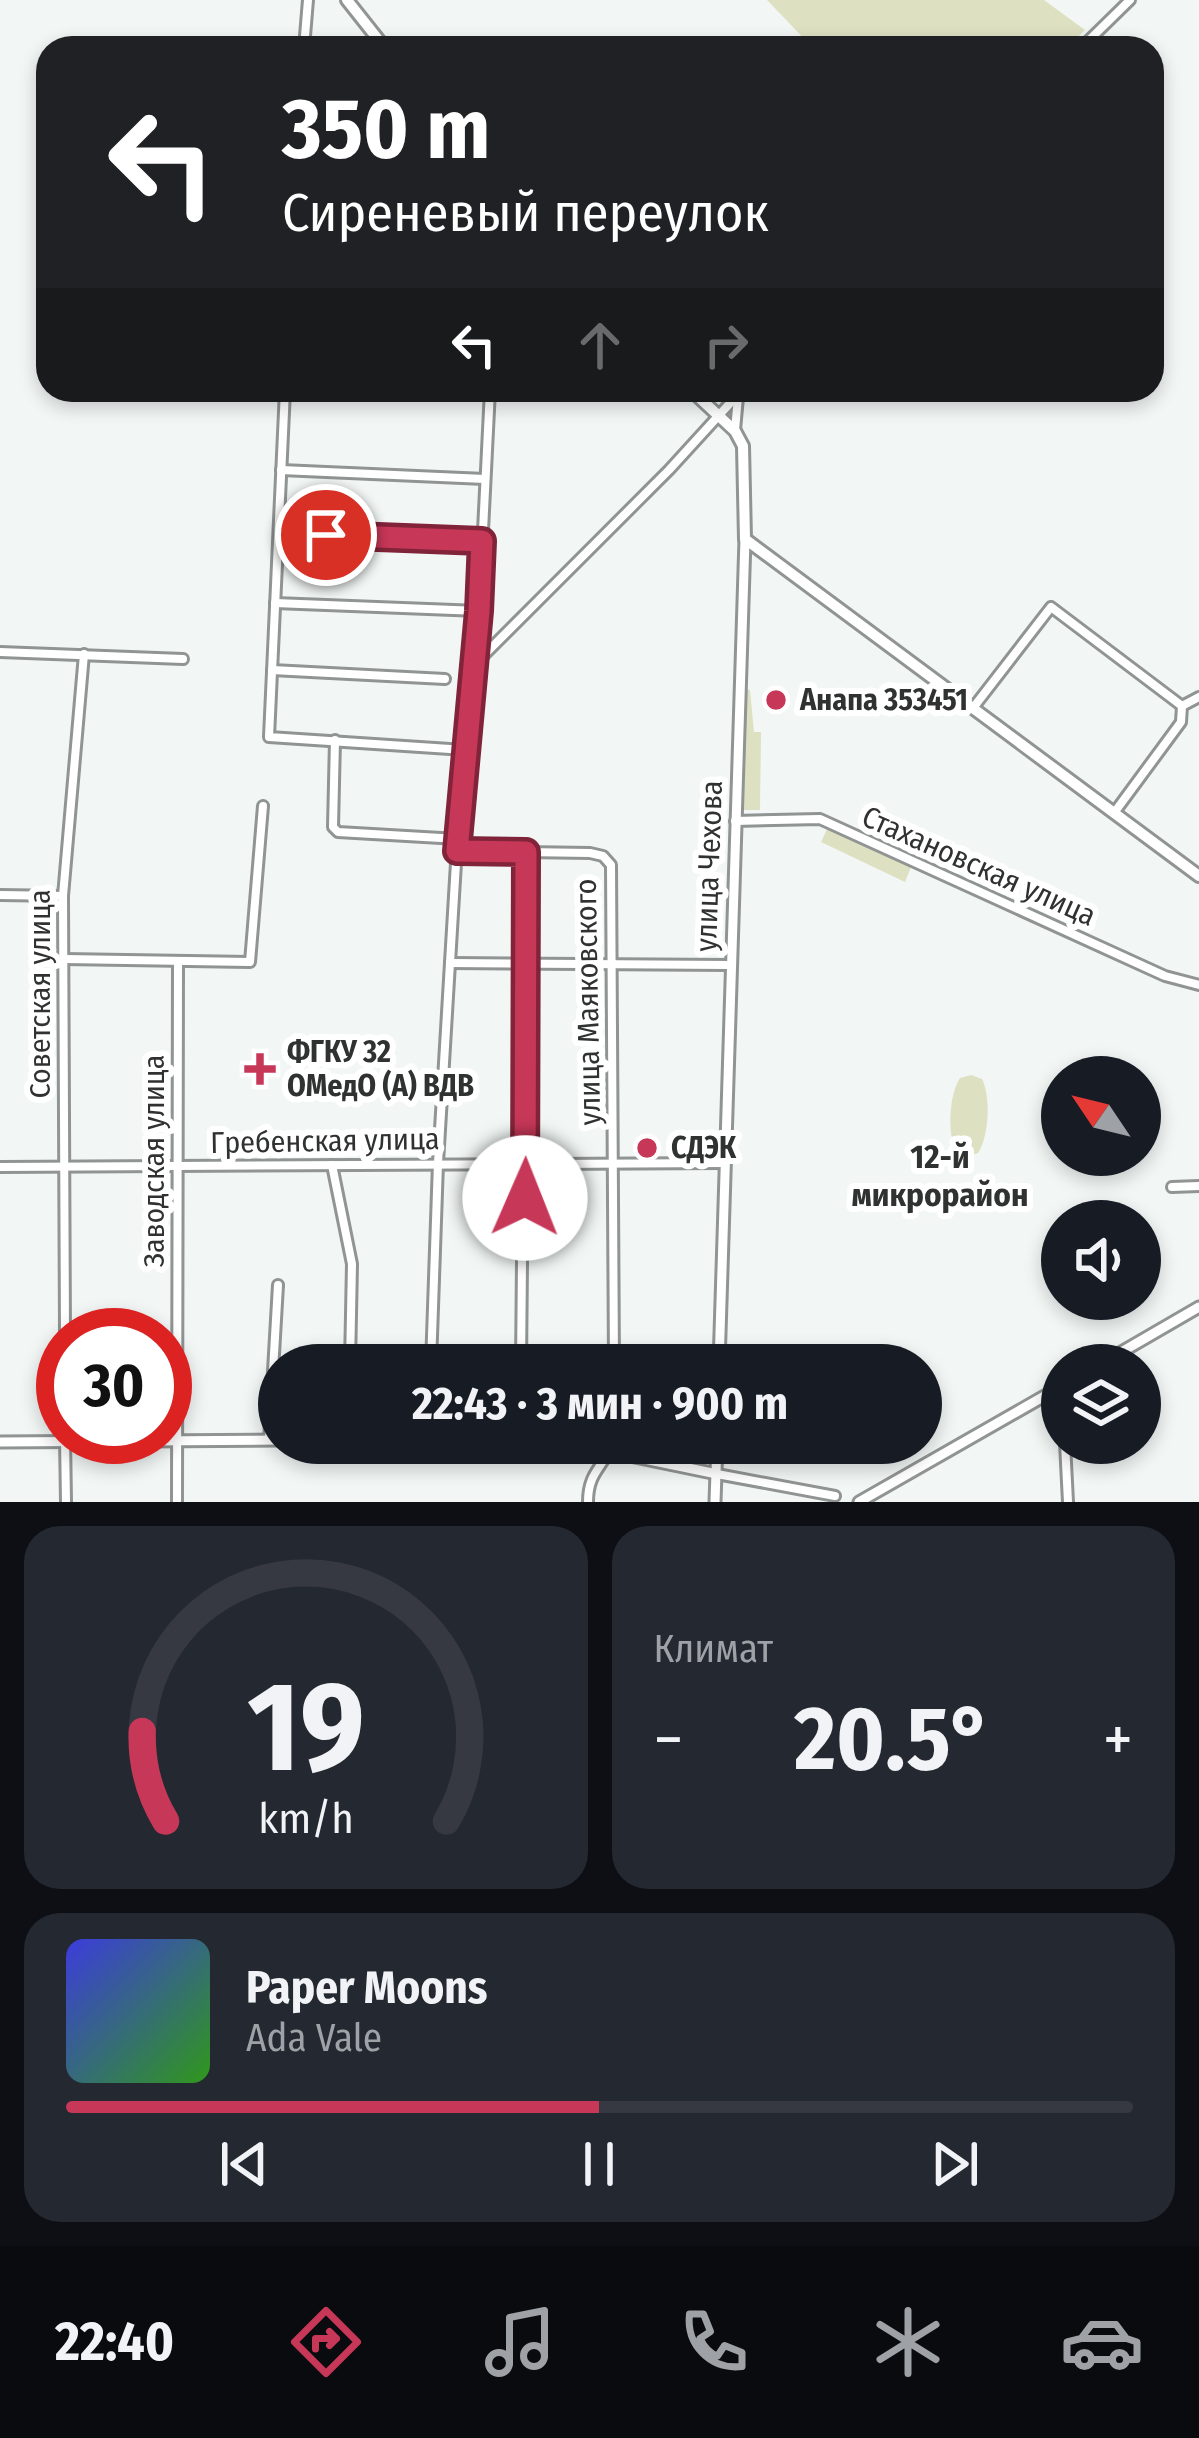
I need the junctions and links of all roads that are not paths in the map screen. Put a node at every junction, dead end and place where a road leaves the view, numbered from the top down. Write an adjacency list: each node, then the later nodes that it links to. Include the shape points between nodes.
1 (308, 0): 4 (street)
2 (347, 0): 5 (main road)
3 (1130, 0): 6 (street)
4 (305, 36)
5 (376, 36)
6 (1093, 36)
7 (284, 402): 14 (street)
8 (489, 402): 15 (street)
9 (705, 402): 12 (main road)
10 (730, 402): 12 (street)
11 (737, 402): 13 (street)
12 (719, 415): 13 (main road); 24 (street)
13 (735, 431): 17 (main road, улица Чехова, via 746,459)
14 (281, 470): 15 (street); 16 (street)
15 (485, 478): 18 (street)
16 (279, 533): 18 (street); 19 (street)
17 (746, 539): 29 (main road); 34 (street, улица Чехова)
18 (482, 541): 20 (street)
19 (275, 603): 20 (street); 25 (street)
20 (479, 611): 24 (street)
21 (0, 652): 22 (street)
22 (84, 655): 23 (street); 40 (street, Советская улица)
23 (183, 659)
24 (473, 666): 31 (street)
25 (272, 670): 26 (street); 30 (street, via 269,737)
26 (445, 679)
27 (1199, 698): 28 (street)
28 (1182, 706): 29 (street, via 1051,607); 33 (street, via 1181,722)
29 (973, 708): 33 (main road)
30 (335, 740): 31 (street); 35 (street, via 338,832)
31 (465, 751): 35 (street)
32 (263, 806): 42 (street, via 250,962)
33 (1114, 813): 38 (main road)
34 (735, 821): 46 (street, улица Чехова); 47 (street, Стахановская улица, via 820,819)
35 (458, 839): 36 (street)
36 (457, 851): 37 (street); 43 (street)
37 (526, 852): 44 (street, улица Маяковского, via 603,856 613,875); 45 (street)
38 (1199, 876)
39 (0, 895): 40 (street)
40 (63, 896): 41 (street, Советская улица)
41 (64, 959): 42 (street); 55 (street, Советская улица)
42 (178, 963): 53 (street, Заводская улица)
43 (450, 963): 45 (street); 49 (street)
44 (614, 964): 45 (street); 46 (street); 51 (street, улица Маяковского)
45 (525, 965): 50 (street)
46 (730, 965): 48 (street, улица Чехова)
47 (1199, 985)
48 (723, 1162): 51 (street, Гребенская улица); 67 (street, улица Чехова)
49 (438, 1163): 50 (street, Гребенская улица); 52 (street, Гребенская улица); 64 (street)
50 (526, 1163): 51 (street, Гребенская улица); 65 (street)
51 (614, 1163): 66 (street, улица Маяковского)
52 (332, 1164): 53 (street, Гребенская улица); 63 (street, via 352,1264)
53 (178, 1166): 55 (street, Гребенская улица); 61 (street, Заводская улица)
54 (0, 1167): 55 (street, Гребенская улица)
55 (64, 1168): 60 (street, Советская улица)
56 (1199, 1186): 57 (street)
57 (1172, 1187)
58 (278, 1285): 62 (street)
59 (1199, 1307): 68 (street)
60 (64, 1308)
61 (177, 1308)
62 (276, 1344)
63 (350, 1344)
64 (432, 1344)
65 (522, 1344)
66 (614, 1344)
67 (719, 1344)
68 (1135, 1344)
69 (1041, 1398): 82 (street)
70 (192, 1440): 71 (street)
71 (258, 1440)
72 (36, 1441): 73 (street)
73 (0, 1442)
74 (65, 1464): 83 (street)
75 (177, 1464): 84 (street, Заводская улица)
76 (597, 1464): 85 (street)
77 (677, 1464): 80 (street)
78 (717, 1464): 80 (street)
79 (1066, 1464): 88 (street)
80 (717, 1474): 81 (street); 86 (street)
81 (835, 1496)
82 (874, 1498): 87 (street)
83 (66, 1502)
84 (177, 1502)
85 (588, 1502)
86 (715, 1502)
87 (859, 1502)
88 (1068, 1502)

